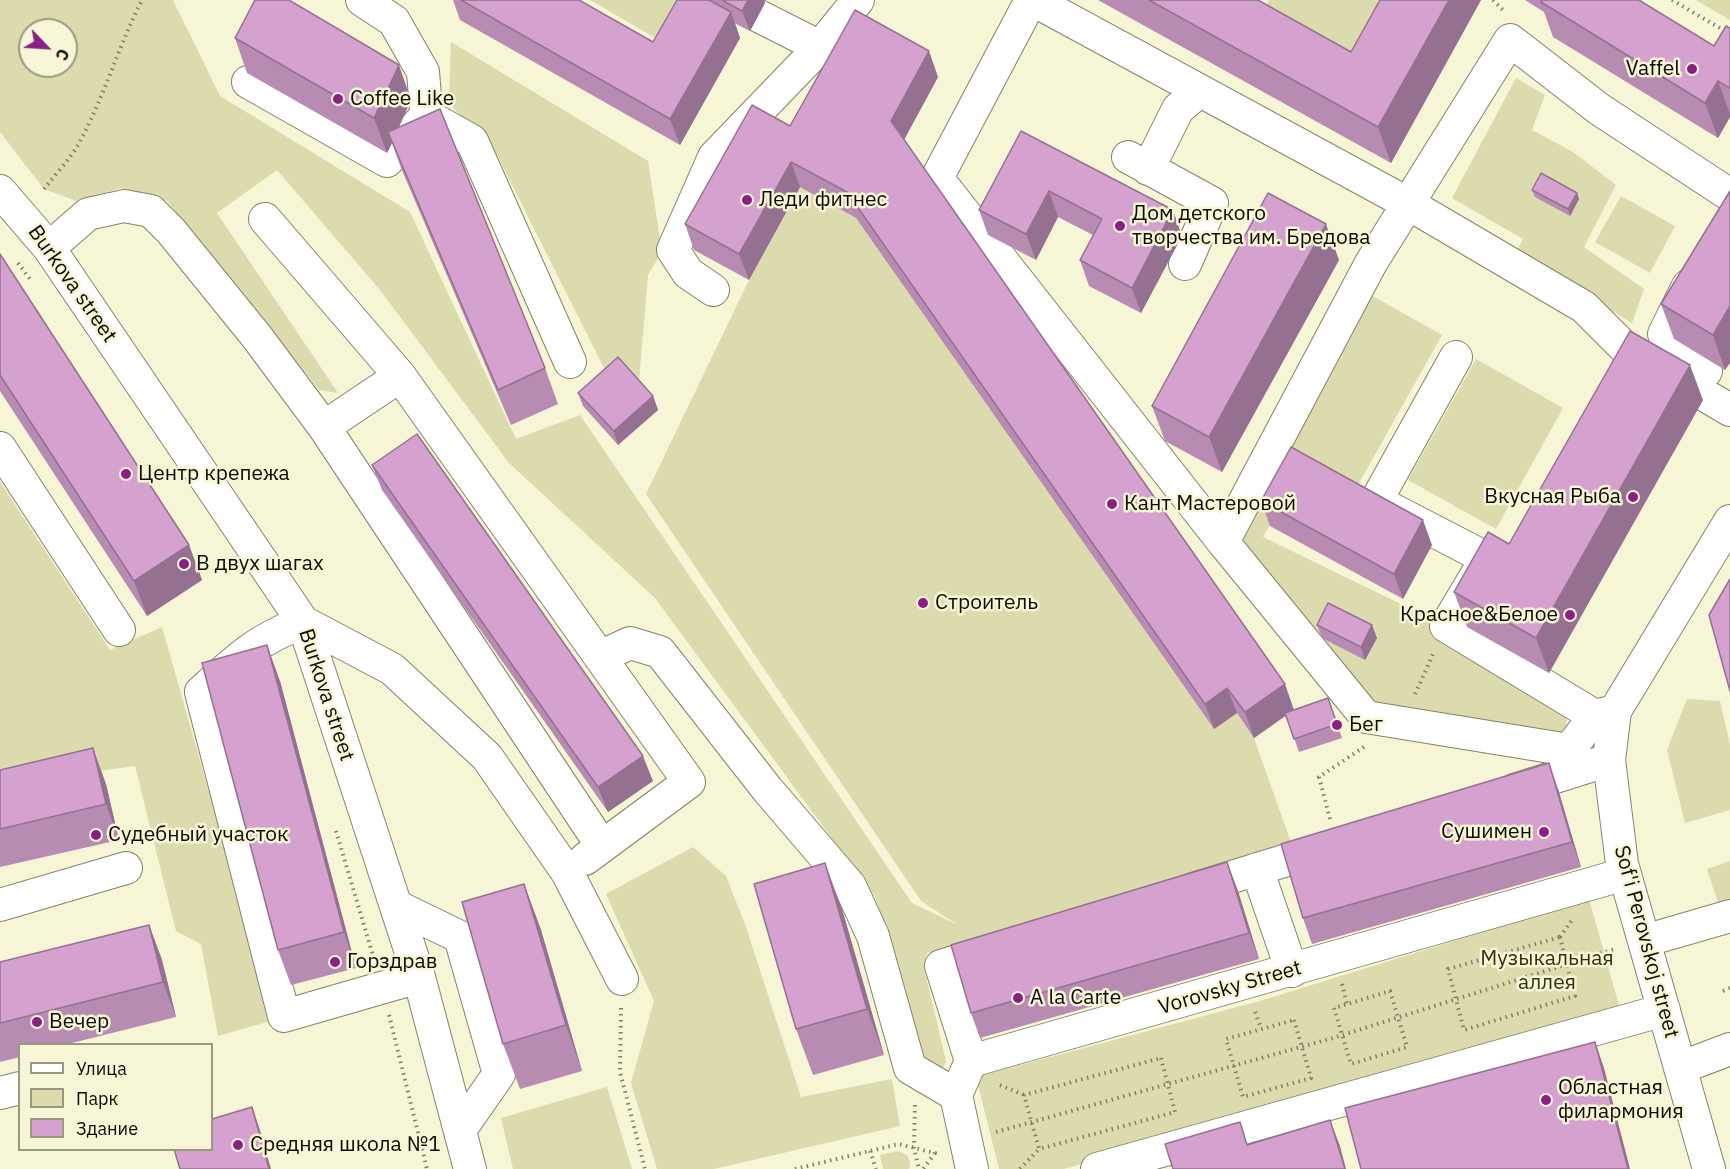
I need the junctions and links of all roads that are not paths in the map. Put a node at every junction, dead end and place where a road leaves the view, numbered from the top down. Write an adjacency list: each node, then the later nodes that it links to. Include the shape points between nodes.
1 (362, 0): 5 (street)
2 (727, 0): 6 (street)
3 (858, 0): 7 (street)
4 (1032, 0): 9 (street); 29 (street, via 937,178)
5 (399, 10): 10 (street, via 423,72)
6 (778, 11): 7 (street)
7 (820, 47): 18 (street, via 714,157 673,250 688,273)
8 (248, 82): 10 (street, via 387,161)
9 (1199, 91): 13 (street); 16 (street, via 1178,109 1138,163 1212,203)
10 (427, 124): 21 (street, via 472,141)
11 (0, 191): 15 (street, Burkova street)
12 (1730, 195): 13 (street, via 1599,109 1510,40)
13 (1407, 202): 19 (street, via 1584,307); 29 (street, via 1371,263 1284,452)
14 (265, 219): 22 (street)
15 (49, 248): 26 (street, via 88,214 124,206 151,211 242,319); 30 (street, Burkova street)
16 (1185, 264)
17 (1700, 264): 24 (street, via 1664,334 1670,350)
18 (713, 290)
19 (1625, 348): 23 (street); 25 (street)
20 (1456, 357): 33 (street, via 1365,496 1498,551 1446,626)
21 (570, 362)
22 (400, 376): 26 (street); 32 (street)
23 (1609, 379)
24 (1730, 386)
25 (1730, 410)
26 (324, 427): 37 (street)
27 (0, 448): 31 (street)
28 (1730, 521): 33 (street)
29 (1223, 543): 33 (street, via 1366,717 1569,750)
30 (303, 622): 40 (street, via 392,669 487,757); 44 (street, Burkova street); 49 (street, via 250,647 201,692 284,1016)
31 (119, 630)
32 (600, 657): 37 (street, via 689,782); 57 (street, via 630,643 660,652 767,789 850,886 873,936 910,1068)
33 (1605, 714): 34 (street, Sof'i Perovskoj street)
34 (1609, 760): 35 (street); 41 (street, Sof'i Perovskoj street)
35 (1490, 797)
36 (1348, 841): 39 (street)
37 (602, 846): 40 (street)
38 (126, 868): 43 (street)
39 (1257, 869): 42 (street); 48 (street)
40 (567, 872): 50 (street)
41 (1625, 874): 47 (street, Sof'i Perovskoj street); 48 (street, Vorovsky Street)
42 (1167, 897)
43 (0, 905)
44 (396, 906): 49 (street, Burkova street); 58 (street, via 460,937 464,948 499,1074)
45 (1730, 916): 47 (street)
46 (1020, 942): 53 (street, via 941,966)
47 (1630, 945): 51 (street, Sof'i Perovskoj street)
48 (1292, 971): 53 (street, Vorovsky Street)
49 (418, 976): 58 (street, Burkova street)
50 (622, 980)
51 (1664, 1010): 54 (street, Sof'i Perovskoj street); 61 (street)
52 (1730, 1049): 54 (street)
53 (971, 1061): 57 (street)
54 (1680, 1068): 62 (street, Sof'i Perovskoj street)
55 (18, 1088): 56 (street)
56 (0, 1093)
57 (956, 1095): 60 (street)
58 (460, 1130): 59 (street, Burkova street)
59 (471, 1169)
60 (972, 1169)
61 (1097, 1169)
62 (1708, 1169)

